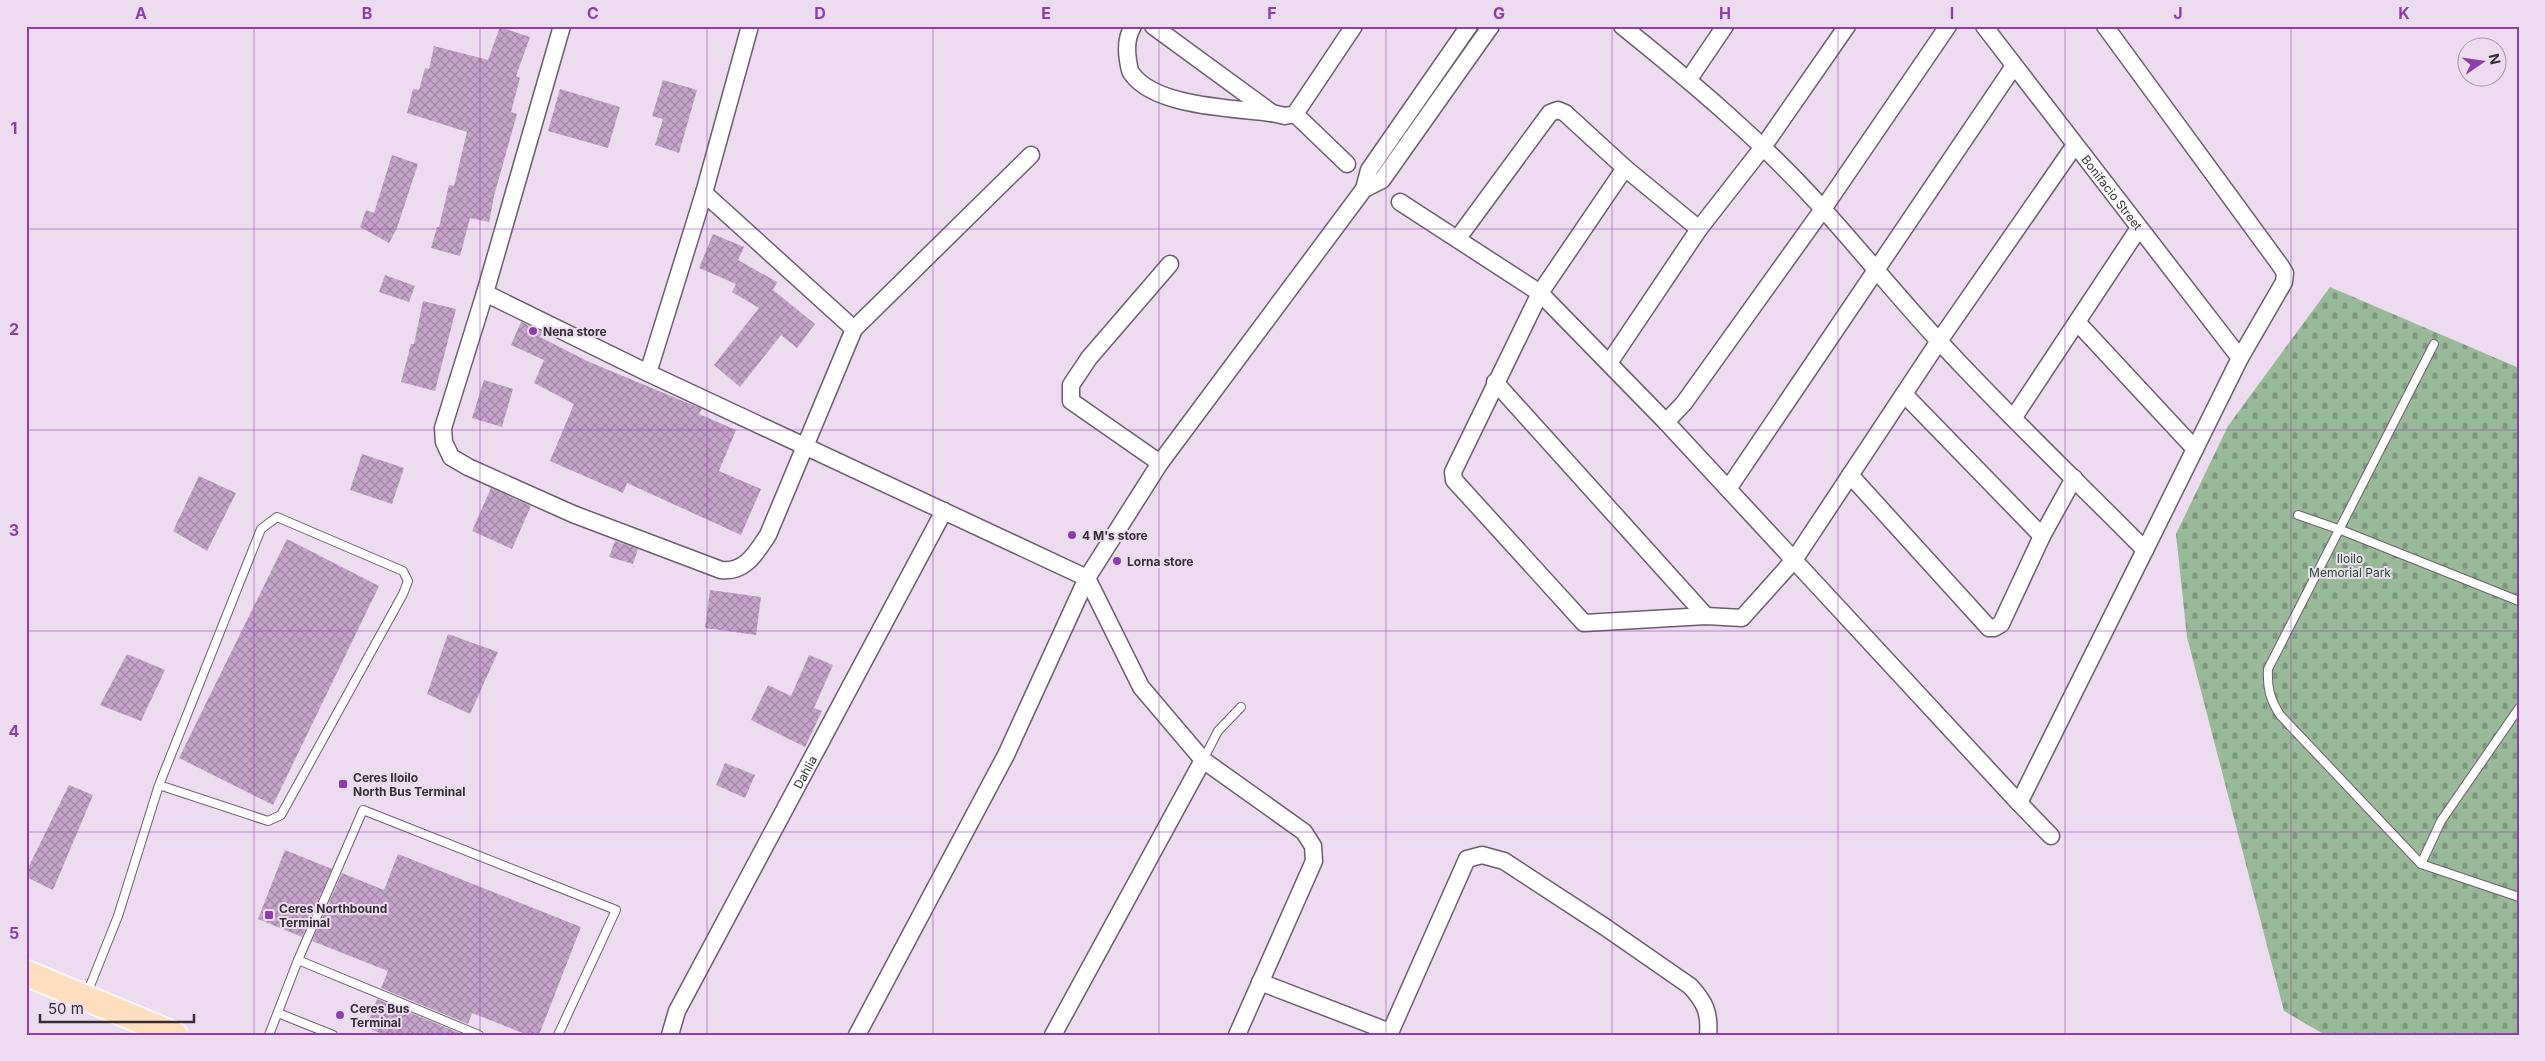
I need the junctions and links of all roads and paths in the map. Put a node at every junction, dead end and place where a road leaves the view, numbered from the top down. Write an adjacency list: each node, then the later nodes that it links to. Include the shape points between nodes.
1 (562, 26): 33 (street)
2 (750, 26): 25 (street)
3 (1133, 26): 17 (street, via 1128,35 1127,55 1130,73 1139,82 1181,102)
4 (1153, 26): 17 (street)
5 (1490, 26): 14 (street)
6 (1622, 26): 16 (street)
7 (1726, 26): 16 (street)
8 (1847, 26): 20 (street)
9 (1948, 26): 27 (street)
10 (1984, 26): 15 (street, Bonifacio Street)
11 (2105, 26): 39 (street, via 2285,273 2284,282)
12 (1346, 29): 18 (street)
13 (1465, 33): 14 (street); 23 (street)
14 (1474, 49): 23 (street)
15 (2014, 66): 19 (street, Bonifacio Street); 32 (street)
16 (1689, 80): 20 (street)
17 (1272, 113): 18 (street)
18 (1295, 114): 22 (street)
19 (2075, 146): 28 (street, Bonifacio Street); 37 (street)
20 (1763, 147): 27 (street); 29 (street)
21 (1032, 155): 36 (street)
22 (1347, 164)
23 (1382, 166): 48 (street, via 1382,180 1364,190)
24 (1625, 168): 29 (street); 30 (street, via 1564,113 1558,110 1550,113); 34 (street)
25 (704, 193): 36 (street); 41 (street)
26 (1400, 202): 30 (street)
27 (1823, 209): 32 (street); 45 (street, via 1684,403)
28 (2139, 228): 35 (street); 39 (street, Bonifacio Street)
29 (1699, 229): 40 (street)
30 (1458, 238): 34 (street)
31 (1170, 264): 48 (street, via 1089,358 1071,385 1072,401)
32 (1876, 273): 37 (street); 51 (street)
33 (485, 293): 41 (street); 46 (street, via 443,428 444,442 451,457 493,479 573,514 732,572 742,568 755,555 768,535)
34 (1540, 293): 40 (street); 42 (street)
35 (2077, 322): 44 (street); 47 (street)
36 (854, 328): 46 (street)
37 (1939, 342): 43 (street); 44 (street)
38 (2434, 344): 54 (lane)
39 (2240, 358): 47 (street)
40 (1609, 363): 45 (street)
41 (648, 373): 46 (street)
42 (1495, 382): 60 (street); 60 (street, via 1453,472 1458,487 1584,623)
43 (1904, 394): 49 (street); 55 (street)
44 (2014, 417): 50 (street)
45 (1666, 422): 51 (street)
46 (805, 447): 52 (street)
47 (2194, 449): 56 (street)
48 (1160, 463): 58 (street)
49 (1850, 475): 55 (street, via 1989,628 2001,624); 57 (street)
50 (2074, 478): 55 (street); 56 (street)
51 (1728, 489): 57 (street)
52 (944, 512): 58 (street); 80 (street, Dahlia, via 677,1011)
53 (2298, 515): 54 (lane)
54 (2341, 530): 59 (lane); 67 (lane, via 2268,669 2270,700 2280,715)
55 (2042, 536)
56 (2145, 550): 65 (street)
57 (1794, 560): 60 (street, via 1742,618); 65 (street)
58 (1086, 578): 63 (street, via 1141,687); 81 (street, via 1006,755)
59 (2519, 601)
60 (1706, 616)
61 (1241, 707): 63 (lane, via 1218,731)
62 (2519, 708): 67 (lane, via 2441,821)
63 (1203, 760): 71 (street, via 1304,832 1313,846 1314,861); 82 (street)
64 (160, 785): 64 (lane, via 261,529 269,521 277,517 403,571 408,580 404,594 281,816 268,821); 72 (lane, via 118,916)
65 (2020, 803): 66 (street)
66 (2051, 836)
67 (2421, 864): 68 (lane)
68 (2519, 897)
69 (298, 960): 73 (lane); 78 (lane); 79 (lane, via 363,810 616,910)
70 (26, 974): 72 (main road)
71 (1260, 982): 75 (street); 83 (street)
72 (85, 997): 74 (main road)
73 (278, 1012): 76 (lane); 77 (lane)
74 (160, 1032)
75 (1389, 1034): 84 (street, via 1467,859 1482,855 1504,861 1690,986 1702,998 1710,1016)
76 (269, 1035)
77 (333, 1035)
78 (479, 1035)
79 (558, 1035)
80 (670, 1035)
81 (858, 1035)
82 (1053, 1035)
83 (1237, 1035)
84 (1708, 1035)

